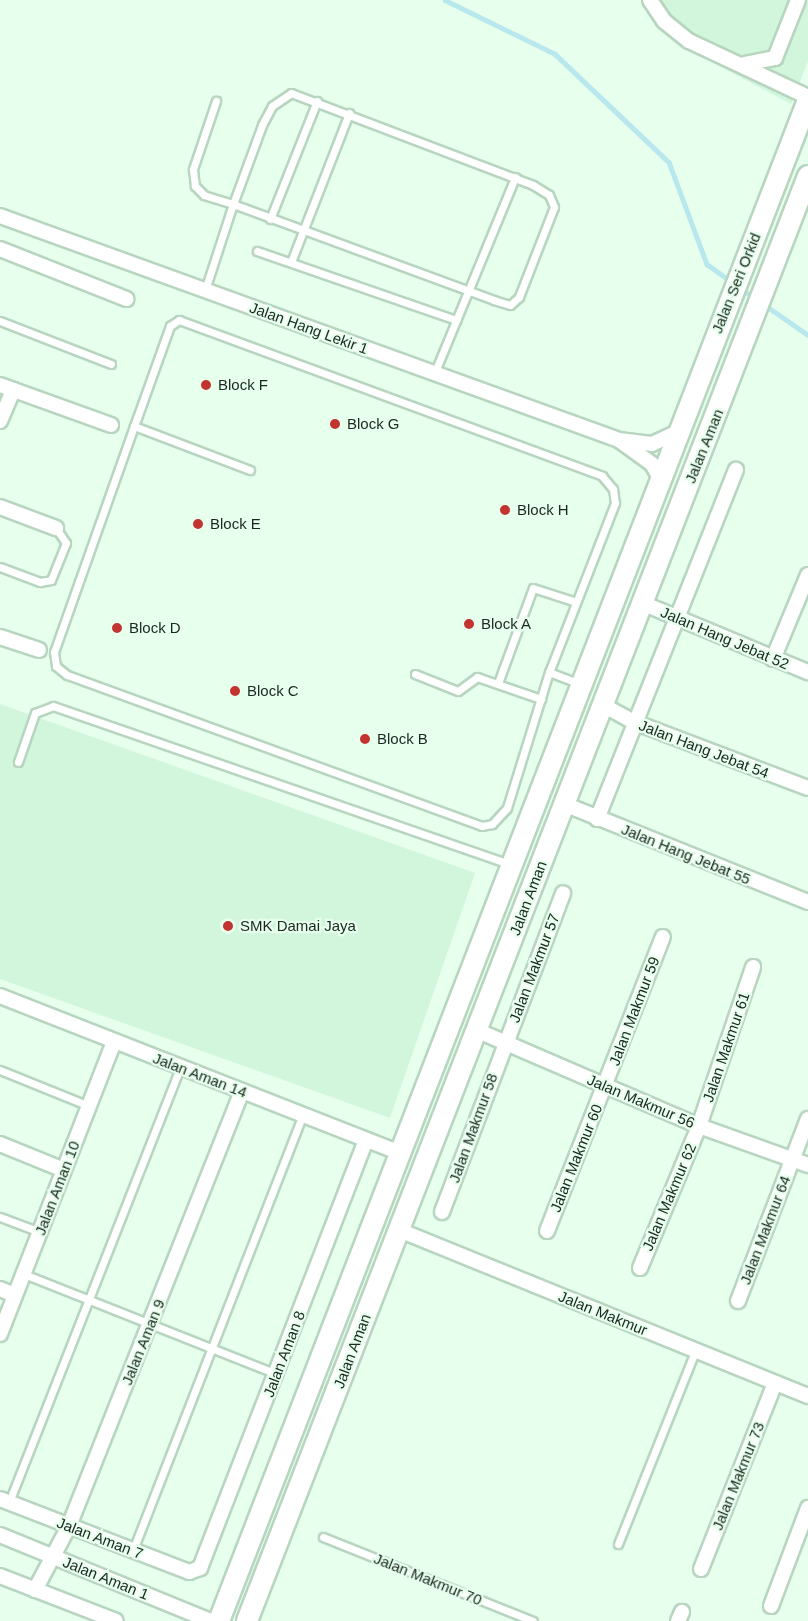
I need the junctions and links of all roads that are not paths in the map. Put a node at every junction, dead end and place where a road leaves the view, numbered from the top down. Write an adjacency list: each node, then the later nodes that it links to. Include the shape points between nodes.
1 (651, 0): 3 (street, via 664,21 689,41)
2 (798, 0): 3 (street, via 775,58)
3 (744, 64): 4 (street, via 777,86)
4 (808, 98): 30 (main road, Jalan Seri Orkid)
5 (216, 101): 10 (lane, via 192,177 204,195)
6 (317, 101): 7 (lane); 10 (lane, via 291,93 272,106); 12 (lane)
7 (349, 113): 9 (lane); 14 (lane)
8 (808, 176): 15 (main road, Jalan Aman)
9 (515, 177): 20 (lane); 20 (lane, via 542,189 554,207 525,287 510,305)
10 (233, 204): 12 (lane); 19 (lane)
11 (0, 216): 19 (street, Jalan Hang Lekir 1)
12 (270, 219): 14 (lane)
13 (808, 220): 15 (main road)
14 (302, 230): 18 (lane); 20 (lane)
15 (788, 232): 40 (main road, Jalan Aman)
16 (0, 249): 21 (street)
17 (257, 251): 18 (lane)
18 (291, 262): 22 (lane)
19 (205, 290): 25 (street, Jalan Hang Lekir 1)
20 (468, 291): 22 (lane)
21 (126, 300)
22 (456, 320): 25 (lane)
23 (0, 321): 24 (lane)
24 (111, 364)
25 (434, 374): 31 (street, Jalan Hang Lekir 1)
26 (6, 388): 27 (street); 28 (street)
27 (0, 422)
28 (111, 425)
29 (134, 426): 32 (lane); 39 (lane, via 170,326 179,320 602,476 613,489 615,503); 50 (lane, via 54,652 56,666 67,675 482,826 507,808)
30 (678, 432): 31 (street, Jalan Hang Lekir 1, via 652,444); 34 (main road, Jalan Seri Orkid)
31 (619, 440): 34 (street, Jalan Hang Lekir 1)
32 (250, 470)
33 (736, 470): 41 (street)
34 (662, 472): 49 (main road, Jalan Aman)
35 (0, 507): 36 (street)
36 (56, 528): 37 (lane, via 66,543 51,580 40,582)
37 (0, 567)
38 (808, 575): 44 (street)
39 (576, 602): 45 (lane); 48 (lane, via 534,588)
40 (642, 603): 41 (street, Jalan Hang Jebat 52); 51 (main road, Jalan Aman)
41 (679, 620): 44 (street, Jalan Hang Jebat 52); 52 (street)
42 (0, 637): 43 (street)
43 (39, 650)
44 (773, 659): 46 (street, Jalan Hang Jebat 52)
45 (549, 672): 49 (lane); 50 (lane)
46 (808, 672)
47 (415, 674): 48 (lane, via 458,691 474,677)
48 (498, 683): 50 (lane)
49 (581, 684): 57 (main road, Jalan Aman)
50 (541, 699)
51 (603, 705): 52 (street, Jalan Hang Jebat 54); 55 (main road, Jalan Aman)
52 (634, 722): 54 (street, Jalan Hang Jebat 54); 56 (street)
53 (18, 762): 57 (lane, via 35,713 53,706)
54 (808, 788)
55 (564, 804): 56 (street, Jalan Hang Jebat 55); 63 (main road, Jalan Aman)
56 (597, 819): 59 (street, Jalan Hang Jebat 55)
57 (511, 865): 76 (main road, Jalan Aman)
58 (563, 893): 65 (street, Jalan Makmur 57)
59 (808, 902)
60 (663, 937): 68 (street, Jalan Makmur 59)
61 (753, 967): 73 (street, Jalan Makmur 61)
62 (0, 996): 64 (street, Jalan Aman 14)
63 (477, 1030): 65 (street, Jalan Makmur 56); 82 (main road, Jalan Aman)
64 (114, 1041): 66 (street, Jalan Aman 14); 70 (street, Jalan Aman 10)
65 (504, 1044): 68 (street, Jalan Makmur 56); 80 (street, Jalan Makmur 58)
66 (180, 1067): 69 (street, Jalan Aman 14); 89 (lane)
67 (0, 1071): 70 (lane)
68 (605, 1085): 73 (street, Jalan Makmur 56); 83 (street, Jalan Makmur 60)
69 (242, 1091): 71 (street, Jalan Aman 14); 91 (street, Jalan Aman 9)
70 (89, 1106): 79 (street, Jalan Aman 10)
71 (303, 1115): 74 (street, Jalan Aman 14); 93 (lane)
72 (808, 1119): 77 (street, Jalan Makmur 64)
73 (699, 1126): 77 (street, Jalan Makmur 56); 85 (street, Jalan Makmur 62)
74 (366, 1140): 76 (street, Jalan Aman 14); 95 (street, Jalan Aman 8)
75 (0, 1144): 79 (street)
76 (400, 1153): 113 (main road, Jalan Aman)
77 (792, 1158): 78 (street, Jalan Makmur 56); 90 (street, Jalan Makmur 64)
78 (808, 1165)
79 (64, 1170): 84 (street, Jalan Aman 10)
80 (442, 1212)
81 (0, 1217): 84 (lane)
82 (399, 1230): 94 (street, Jalan Makmur); 114 (main road, Jalan Aman)
83 (547, 1231)
84 (40, 1232): 86 (street, Jalan Aman 10)
85 (640, 1268)
86 (24, 1274): 88 (street, Jalan Aman 10); 89 (lane)
87 (0, 1289): 88 (street)
88 (15, 1295): 92 (street, Jalan Aman 10)
89 (89, 1301): 91 (lane); 98 (lane)
90 (738, 1301)
91 (149, 1326): 93 (lane); 100 (street, Jalan Aman 9)
92 (0, 1334)
93 (211, 1349): 95 (lane); 104 (lane)
94 (695, 1351): 96 (street, Jalan Makmur); 103 (lane)
95 (276, 1374): 106 (street, Jalan Aman 8)
96 (775, 1383): 97 (street, Jalan Makmur); 107 (street, Jalan Makmur 73)
97 (808, 1396)
98 (4, 1501): 100 (street, Jalan Aman 7)
99 (808, 1508): 110 (street)
100 (69, 1526): 104 (street, Jalan Aman 7); 105 (street, Jalan Aman 9)
101 (0, 1535): 105 (street, Jalan Aman 1)
102 (323, 1538): 115 (lane, Jalan Makmur 70)
103 (618, 1544)
104 (133, 1550): 106 (street, Jalan Aman 7, via 189,1572)
105 (55, 1557): 109 (street, Jalan Aman 9); 112 (street, Jalan Aman 1)
106 (200, 1568)
107 (701, 1569)
108 (0, 1576): 109 (street)
109 (36, 1590): 111 (street)
110 (771, 1606)
111 (116, 1621)
112 (212, 1621)
113 (219, 1621)
114 (247, 1621)
115 (533, 1621)

